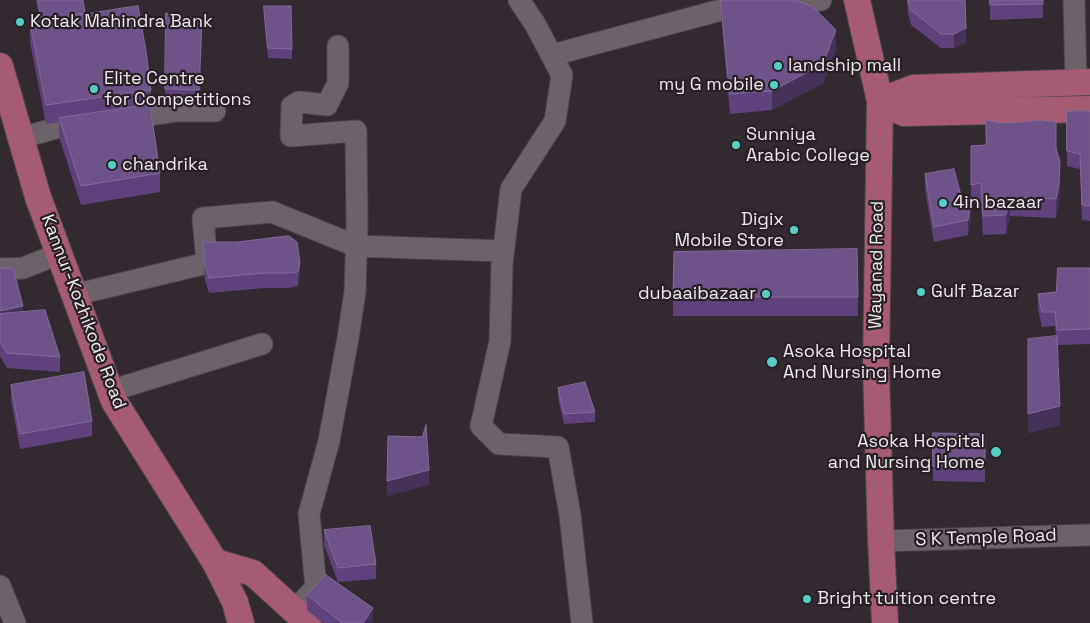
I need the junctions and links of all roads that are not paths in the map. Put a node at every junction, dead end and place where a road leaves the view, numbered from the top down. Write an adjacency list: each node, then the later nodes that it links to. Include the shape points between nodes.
1 (519, 0): 6 (street)
2 (821, 0): 6 (street, via 724,9)
3 (857, 0): 9 (main road, Wayanad Road)
4 (1074, 0): 8 (street)
5 (338, 46): 13 (street, via 338,83 327,105 299,102 292,106 291,136 356,132)
6 (552, 55): 14 (street, via 562,75 555,121 510,189)
7 (0, 66): 12 (main road, Kannur-Kozhikode Road)
8 (1083, 82): 9 (main road, via 913,88)
9 (880, 101): 10 (main road, via 904,113); 21 (main road, Wayanad Road, via 876,367)
10 (1090, 109)
11 (215, 111): 12 (street, via 177,111 60,127)
12 (21, 138): 15 (main road, Kannur-Kozhikode Road)
13 (356, 246): 14 (street); 17 (street, via 272,212 203,218 207,263); 24 (street, via 355,292 348,338 329,441 309,514 316,588)
14 (503, 251): 27 (street, via 500,342 481,426 499,444 558,447 570,515)
15 (59, 254): 16 (street, via 23,268); 17 (main road, Kannur-Kozhikode Road)
16 (0, 269)
17 (74, 295): 19 (main road, Kannur-Kozhikode Road)
18 (262, 344): 19 (street)
19 (110, 392): 22 (main road, Kannur-Kozhikode Road)
20 (1090, 535): 21 (street, S K Temple Road)
21 (881, 541): 28 (main road, Wayanad Road)
22 (215, 562): 24 (main road, via 253,573); 26 (main road, Kannur-Kozhikode Road, via 235,602)
23 (0, 586): 25 (street)
24 (301, 616)
25 (15, 623)
26 (241, 623)
27 (582, 623)
28 (886, 623)

